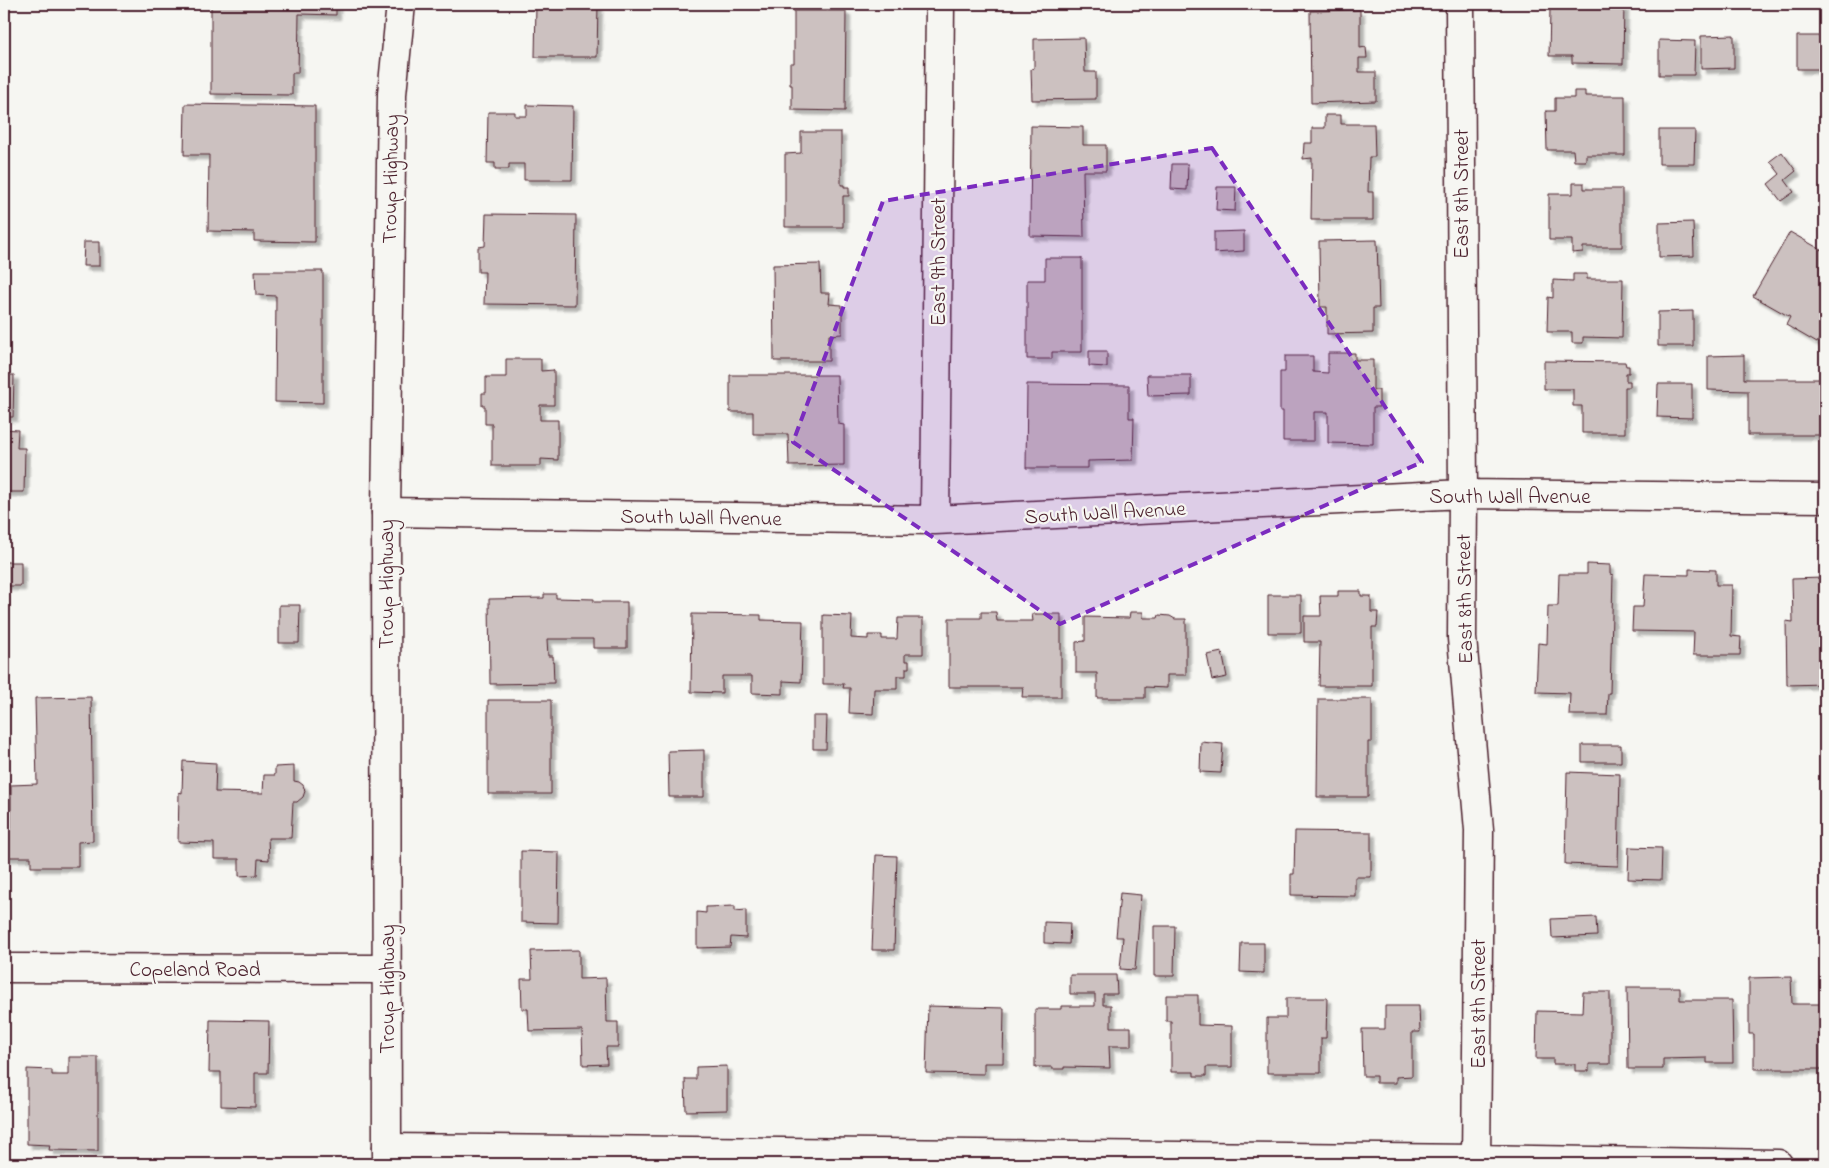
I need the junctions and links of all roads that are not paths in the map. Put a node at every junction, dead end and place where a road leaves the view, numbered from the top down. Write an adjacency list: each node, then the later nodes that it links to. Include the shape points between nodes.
1 (401, 4): 6 (street, Troup Highway, via 392,94)
2 (940, 4): 7 (street, East 9th Street)
3 (1460, 4): 4 (street, East 8th Street)
4 (1463, 494): 5 (street, South Wall Avenue); 7 (street, South Wall Avenue); 11 (street, East 8th Street, via 1462,638 1479,830)
5 (1825, 498)
6 (386, 512): 7 (street, South Wall Avenue); 9 (street, Troup Highway)
7 (935, 520)
8 (4, 968): 9 (street, Copeland Road)
9 (387, 969): 10 (street, Troup Highway)
10 (387, 1156): 11 (street)
11 (1476, 1161): 12 (street)
12 (1778, 1164)

